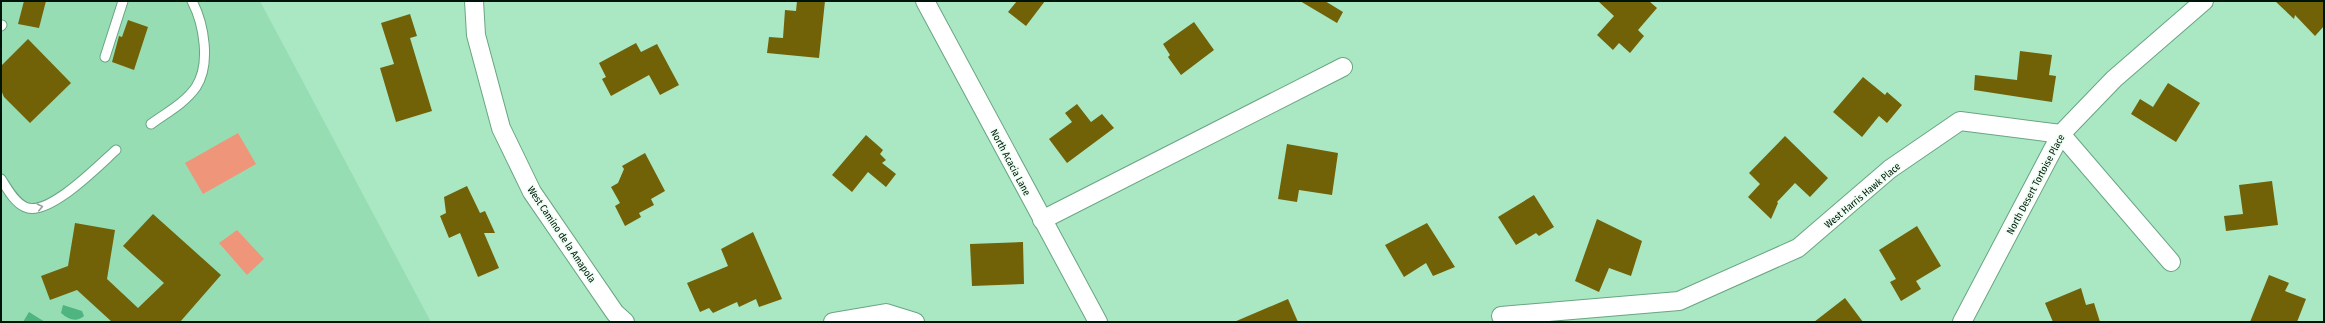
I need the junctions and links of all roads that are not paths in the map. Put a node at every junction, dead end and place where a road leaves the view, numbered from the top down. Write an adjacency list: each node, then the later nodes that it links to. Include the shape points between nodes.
1 (123, 1): 6 (lane)
2 (192, 1): 8 (lane, via 202,33 202,70 196,86 188,96)
3 (474, 1): 15 (street, West Camino de la Amapola, via 476,36 505,135 532,192 615,313)
4 (925, 1): 12 (street, North Acacia Lane)
5 (2204, 1): 9 (street, North Desert Tortoise Place, via 2114,79)
6 (105, 57)
7 (1343, 67): 12 (street)
8 (151, 124)
9 (2061, 134): 13 (street); 14 (street, West Harris Hawk Place, via 1960,121 1890,170 1798,248 1679,301); 19 (street, North Desert Tortoise Place)
10 (116, 150): 11 (lane, one-way to 10, via 14,198 24,207 36,209 58,198)
11 (1, 179)
12 (1042, 220): 18 (street, North Acacia Lane)
13 (2171, 262)
14 (1501, 316)
15 (625, 322)
16 (833, 322): 17 (street, via 886,313)
17 (915, 322)
18 (1098, 322)
19 (1962, 322)

